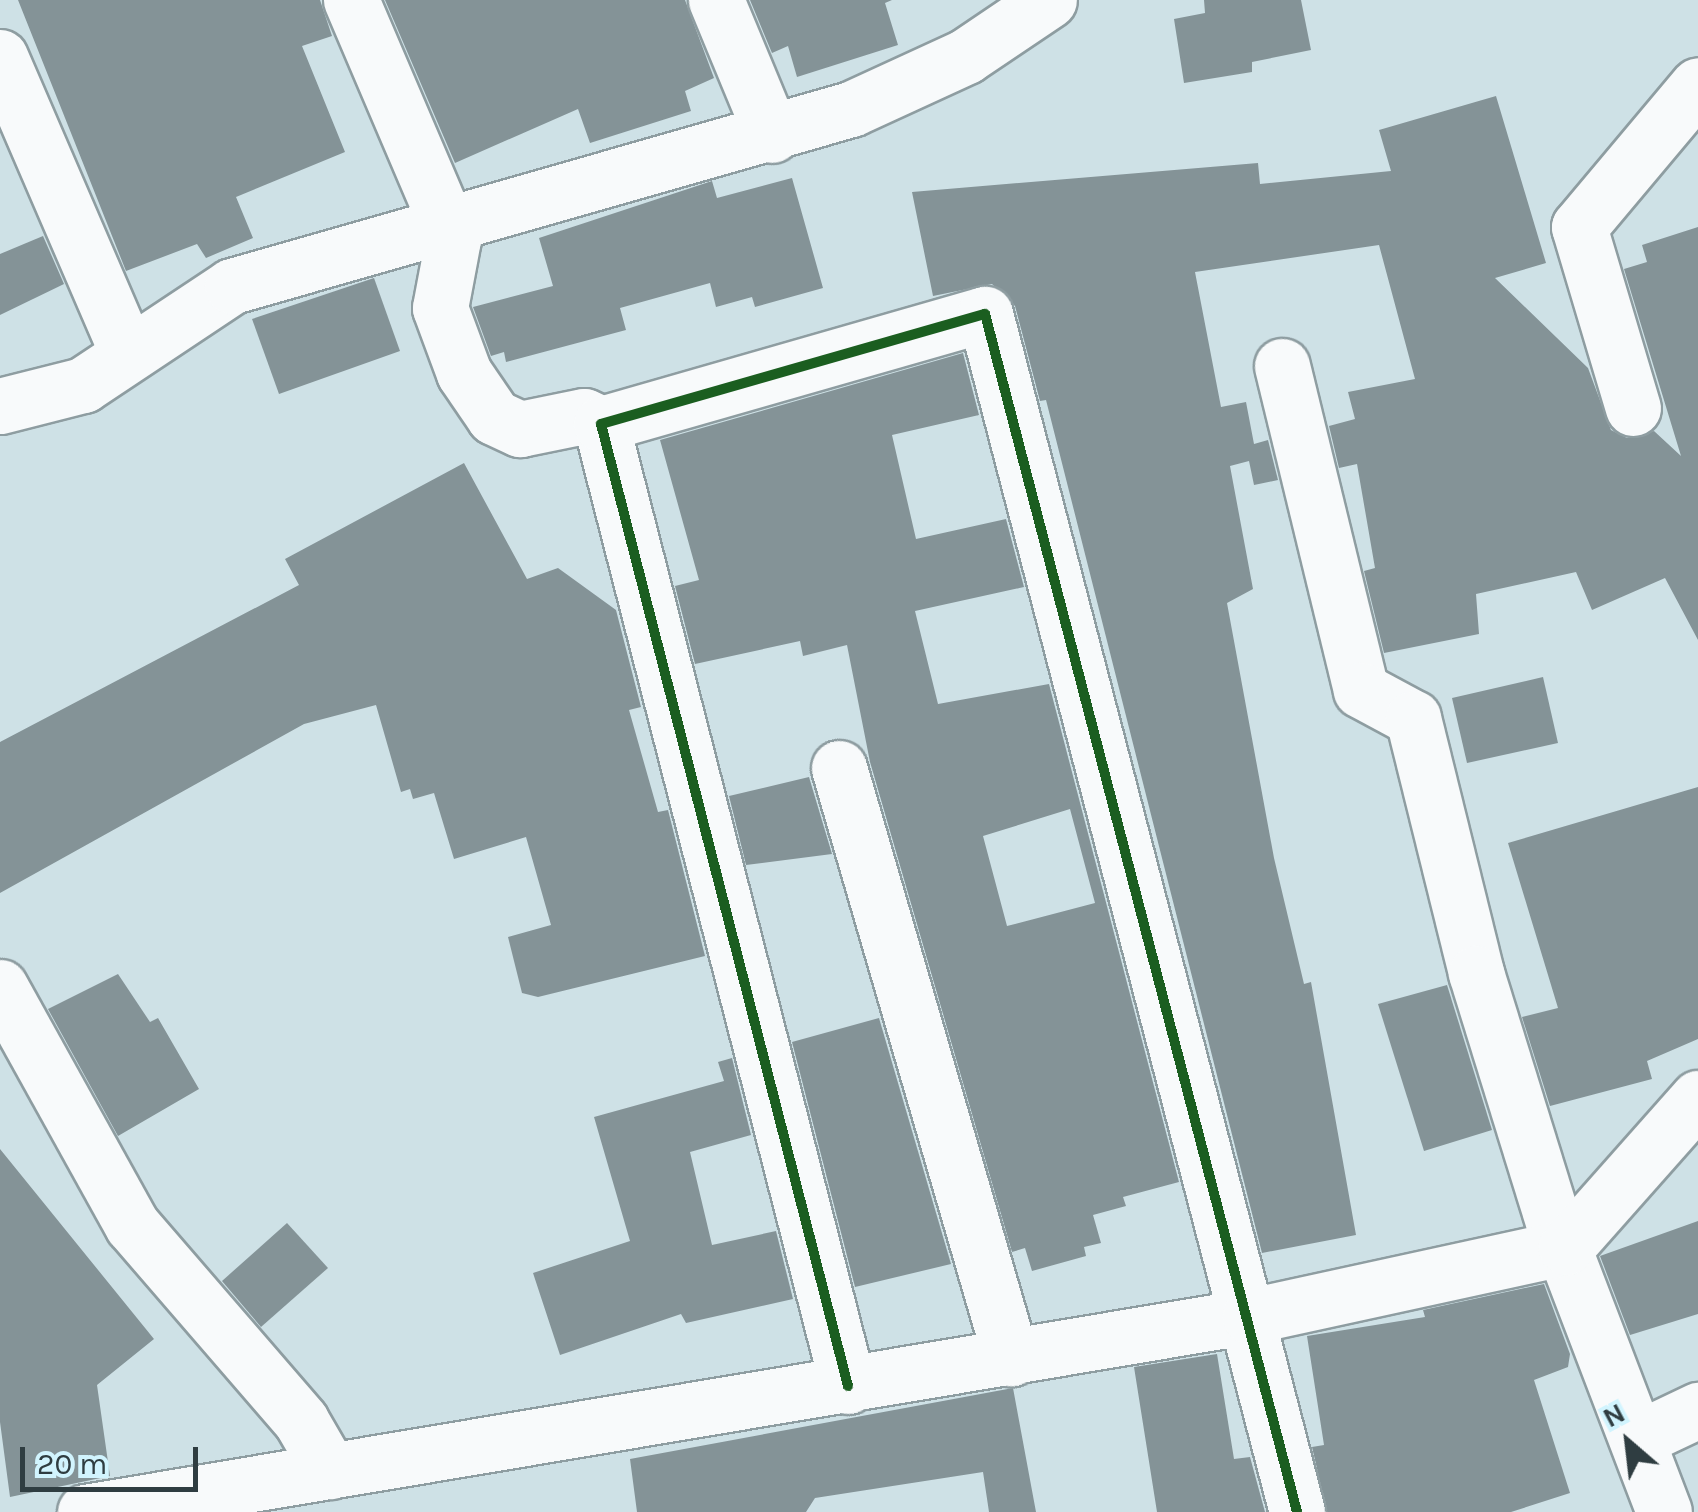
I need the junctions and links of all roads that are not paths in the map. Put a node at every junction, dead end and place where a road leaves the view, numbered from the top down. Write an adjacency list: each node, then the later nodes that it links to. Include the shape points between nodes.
1 (352, 0): 7 (street)
2 (716, 0): 6 (street)
3 (1042, 2): 6 (street, via 925,78)
4 (0, 57): 8 (street)
5 (1698, 84): 11 (street, via 1580,227)
6 (772, 136): 7 (street)
7 (448, 226): 8 (street, via 232,286); 12 (street, via 444,331 494,417 520,429 584,416)
8 (128, 354): 10 (street, via 56,397)
9 (1282, 366): 16 (street, via 1362,690 1413,718 1476,973)
10 (0, 406)
11 (1633, 408)
12 (601, 424): 17 (street, via 985,314); 19 (street)
13 (839, 768): 18 (street)
14 (0, 987): 22 (street, via 132,1224 301,1421)
15 (1698, 1098): 16 (street)
16 (1566, 1247): 17 (street); 21 (street)
17 (1250, 1316): 18 (street); 25 (street)
18 (1011, 1358): 19 (street)
19 (848, 1386): 22 (street)
20 (1698, 1410): 21 (street)
21 (1637, 1439): 26 (street)
22 (330, 1471): 23 (street)
23 (258, 1497): 24 (street)
24 (84, 1512)
25 (1296, 1512)
26 (1664, 1512)

